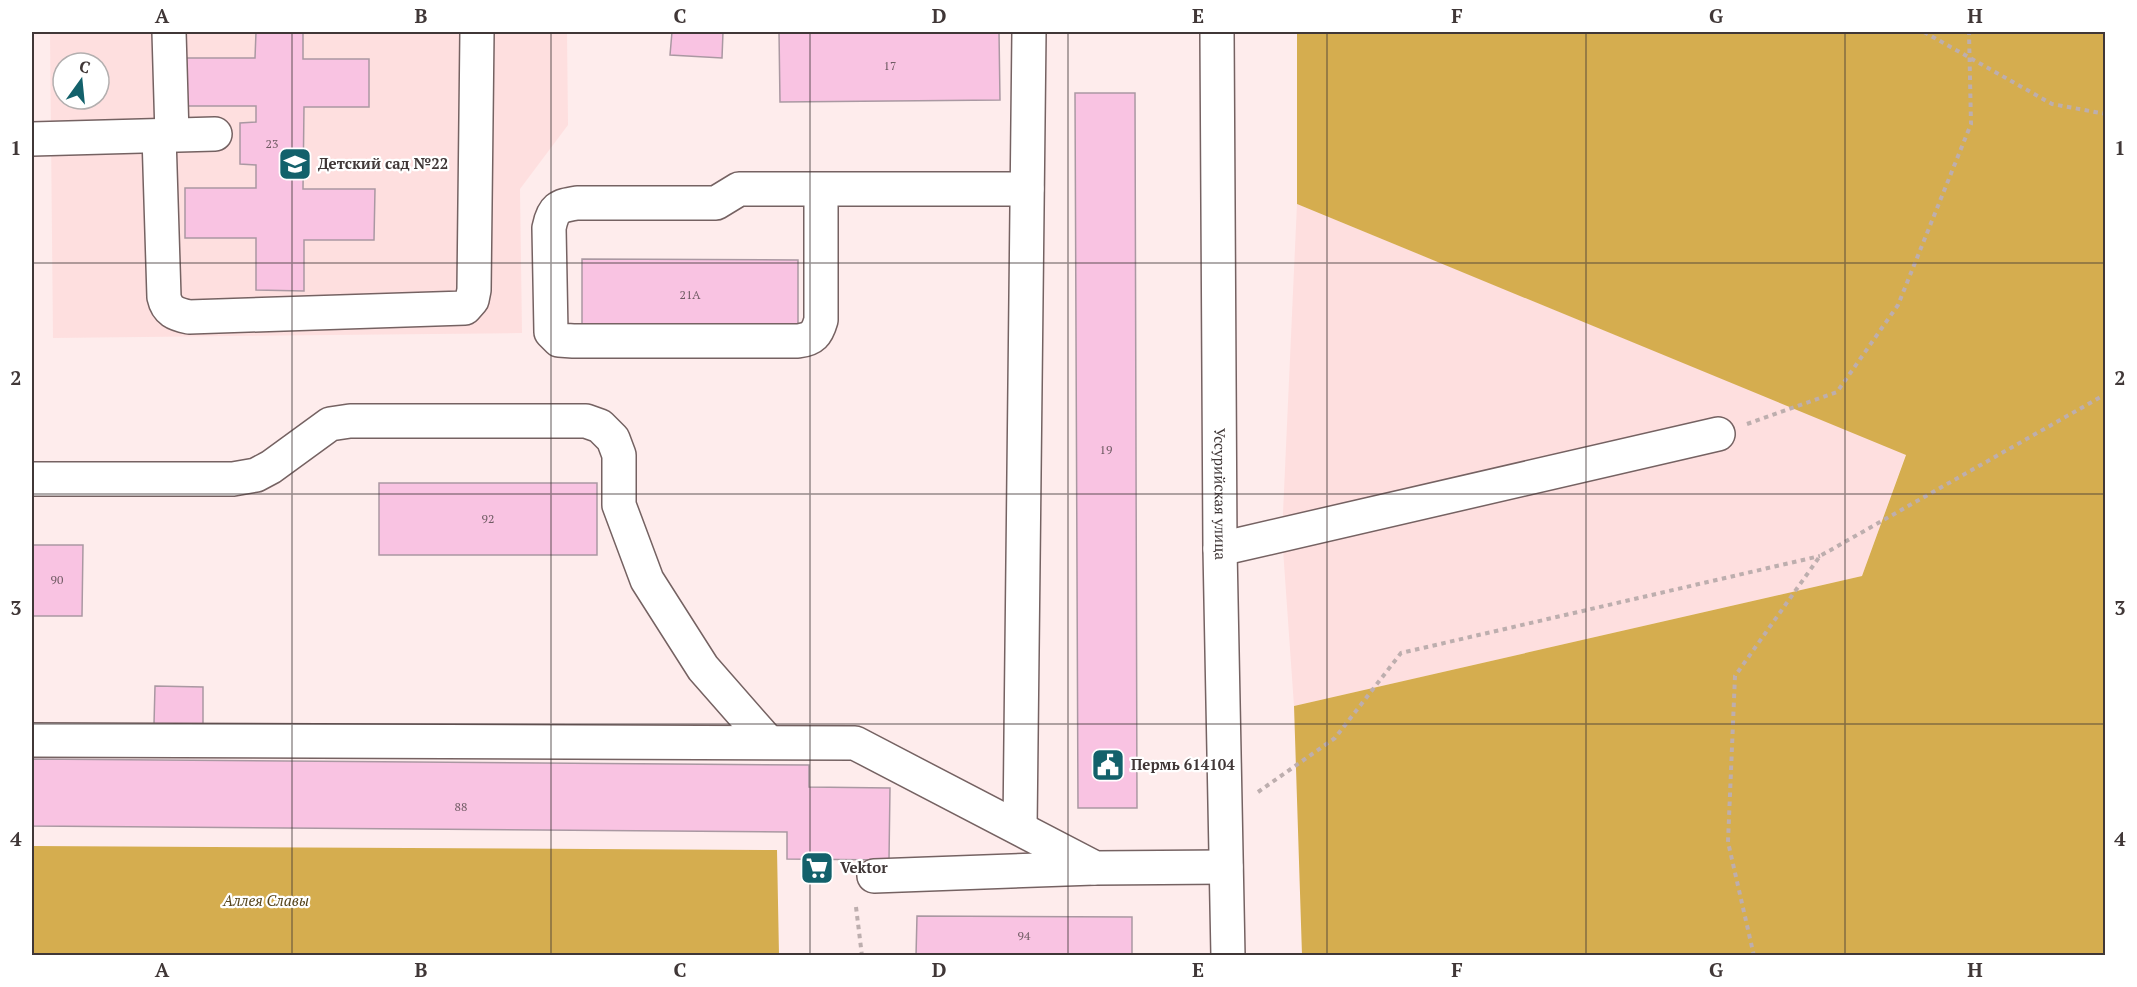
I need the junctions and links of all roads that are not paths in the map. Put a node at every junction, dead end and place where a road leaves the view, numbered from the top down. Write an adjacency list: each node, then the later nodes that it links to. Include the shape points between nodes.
1 (169, 32): 6 (street)
2 (477, 32): 6 (street, via 474,290 465,308 189,317 175,314 166,306 164,297)
3 (1029, 32): 9 (street)
4 (1217, 32): 12 (street, Уссурийская улица)
5 (215, 134): 6 (street)
6 (166, 136): 7 (street)
7 (32, 139)
8 (821, 189): 8 (street, via 739,189 716,203 560,205 549,228 550,332 559,340 573,341 810,339 821,320); 9 (street)
9 (1028, 189): 15 (street)
10 (1718, 434): 12 (street)
11 (32, 479): 14 (street, via 233,479 256,475 330,424 350,422 586,421 600,426 613,439 619,455 619,505 647,580 703,668)
12 (1220, 549): 16 (street, Уссурийская улица)
13 (32, 740): 14 (street)
14 (768, 742): 15 (street, via 855,743)
15 (1020, 828): 17 (street)
16 (1226, 867): 17 (street); 19 (street, Уссурийская улица)
17 (1095, 868): 18 (street)
18 (874, 876)
19 (1228, 956)

